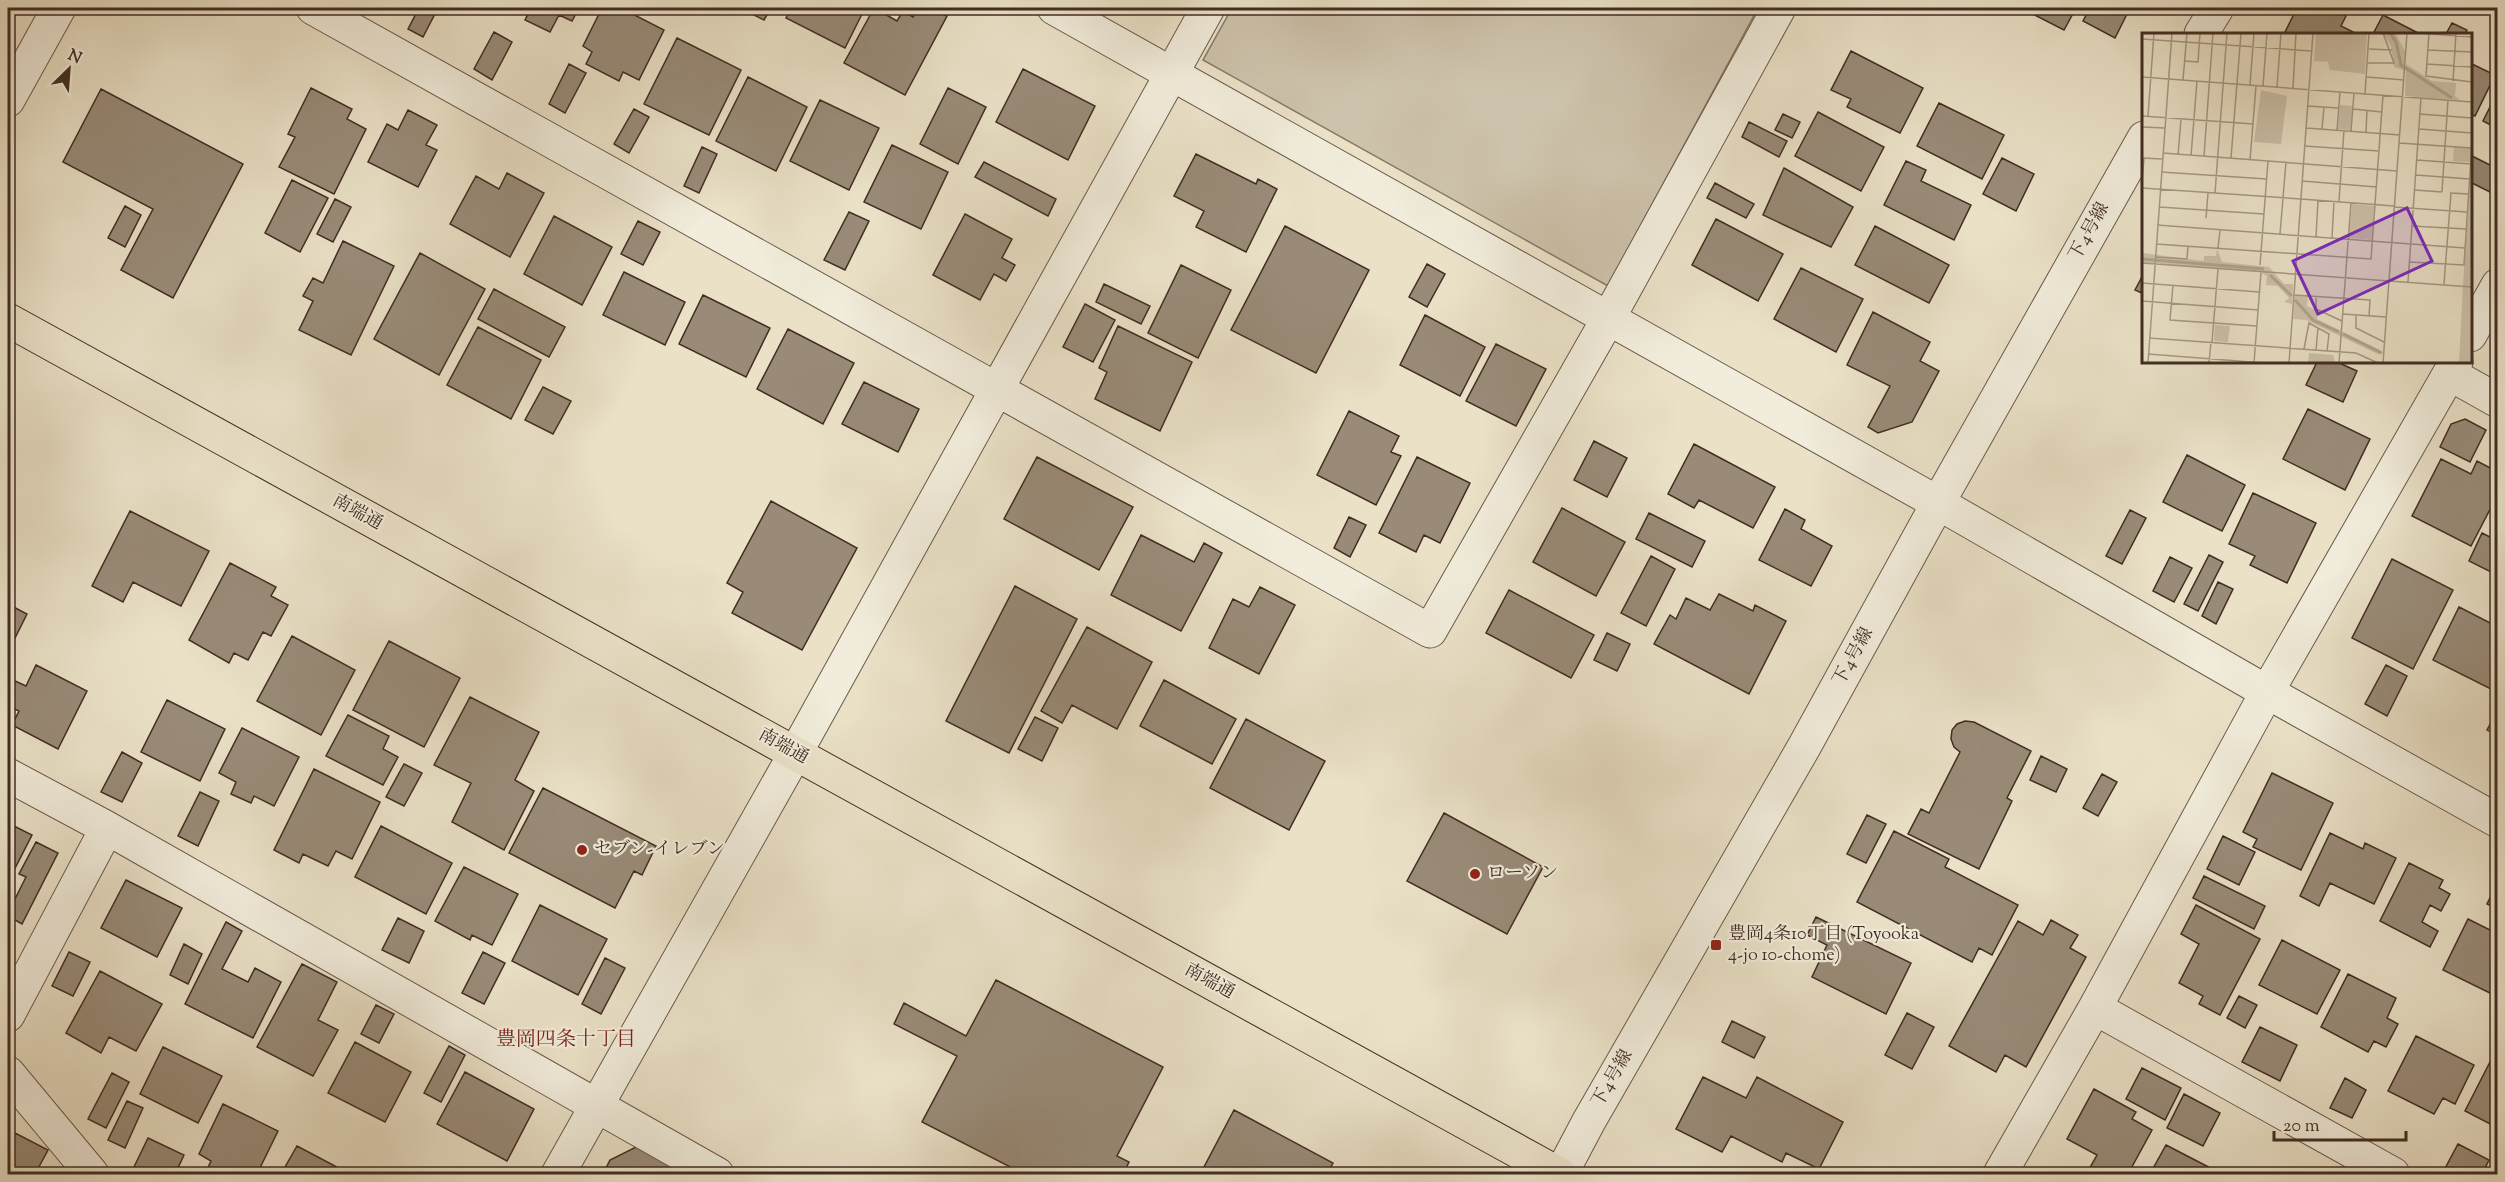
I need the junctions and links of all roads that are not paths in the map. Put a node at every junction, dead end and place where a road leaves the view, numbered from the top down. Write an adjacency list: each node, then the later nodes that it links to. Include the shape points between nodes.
1 (59, 8): 9 (street)
2 (313, 8): 16 (street)
3 (1054, 8): 8 (street)
4 (1208, 8): 8 (street)
5 (1779, 8): 12 (street)
6 (2217, 8): 7 (street)
7 (2202, 33)
8 (1171, 73): 12 (street); 16 (street)
9 (8, 100)
10 (2142, 142): 18 (street, 下4号線)
11 (2498, 285): 14 (street)
12 (1608, 319): 16 (street, via 1430,631); 18 (street)
13 (8, 320): 20 (main road, 南端通)
14 (2472, 331)
15 (2453, 368): 17 (street); 19 (street)
16 (997, 388): 20 (street)
17 (2498, 401)
18 (1938, 503): 19 (street); 31 (street, 下4号線, via 1804,747)
19 (2267, 692): 22 (street); 24 (street)
20 (795, 754): 27 (street); 31 (main road, 南端通)
21 (8, 775): 23 (street)
22 (2498, 821)
23 (107, 828): 25 (street); 27 (street)
24 (2096, 1008): 32 (street); 33 (street)
25 (8, 1015)
26 (8, 1073): 28 (street)
27 (595, 1107): 29 (street); 30 (street)
28 (92, 1174)
29 (558, 1174)
30 (717, 1174)
31 (1560, 1174)
32 (2000, 1174)
33 (2393, 1174)

